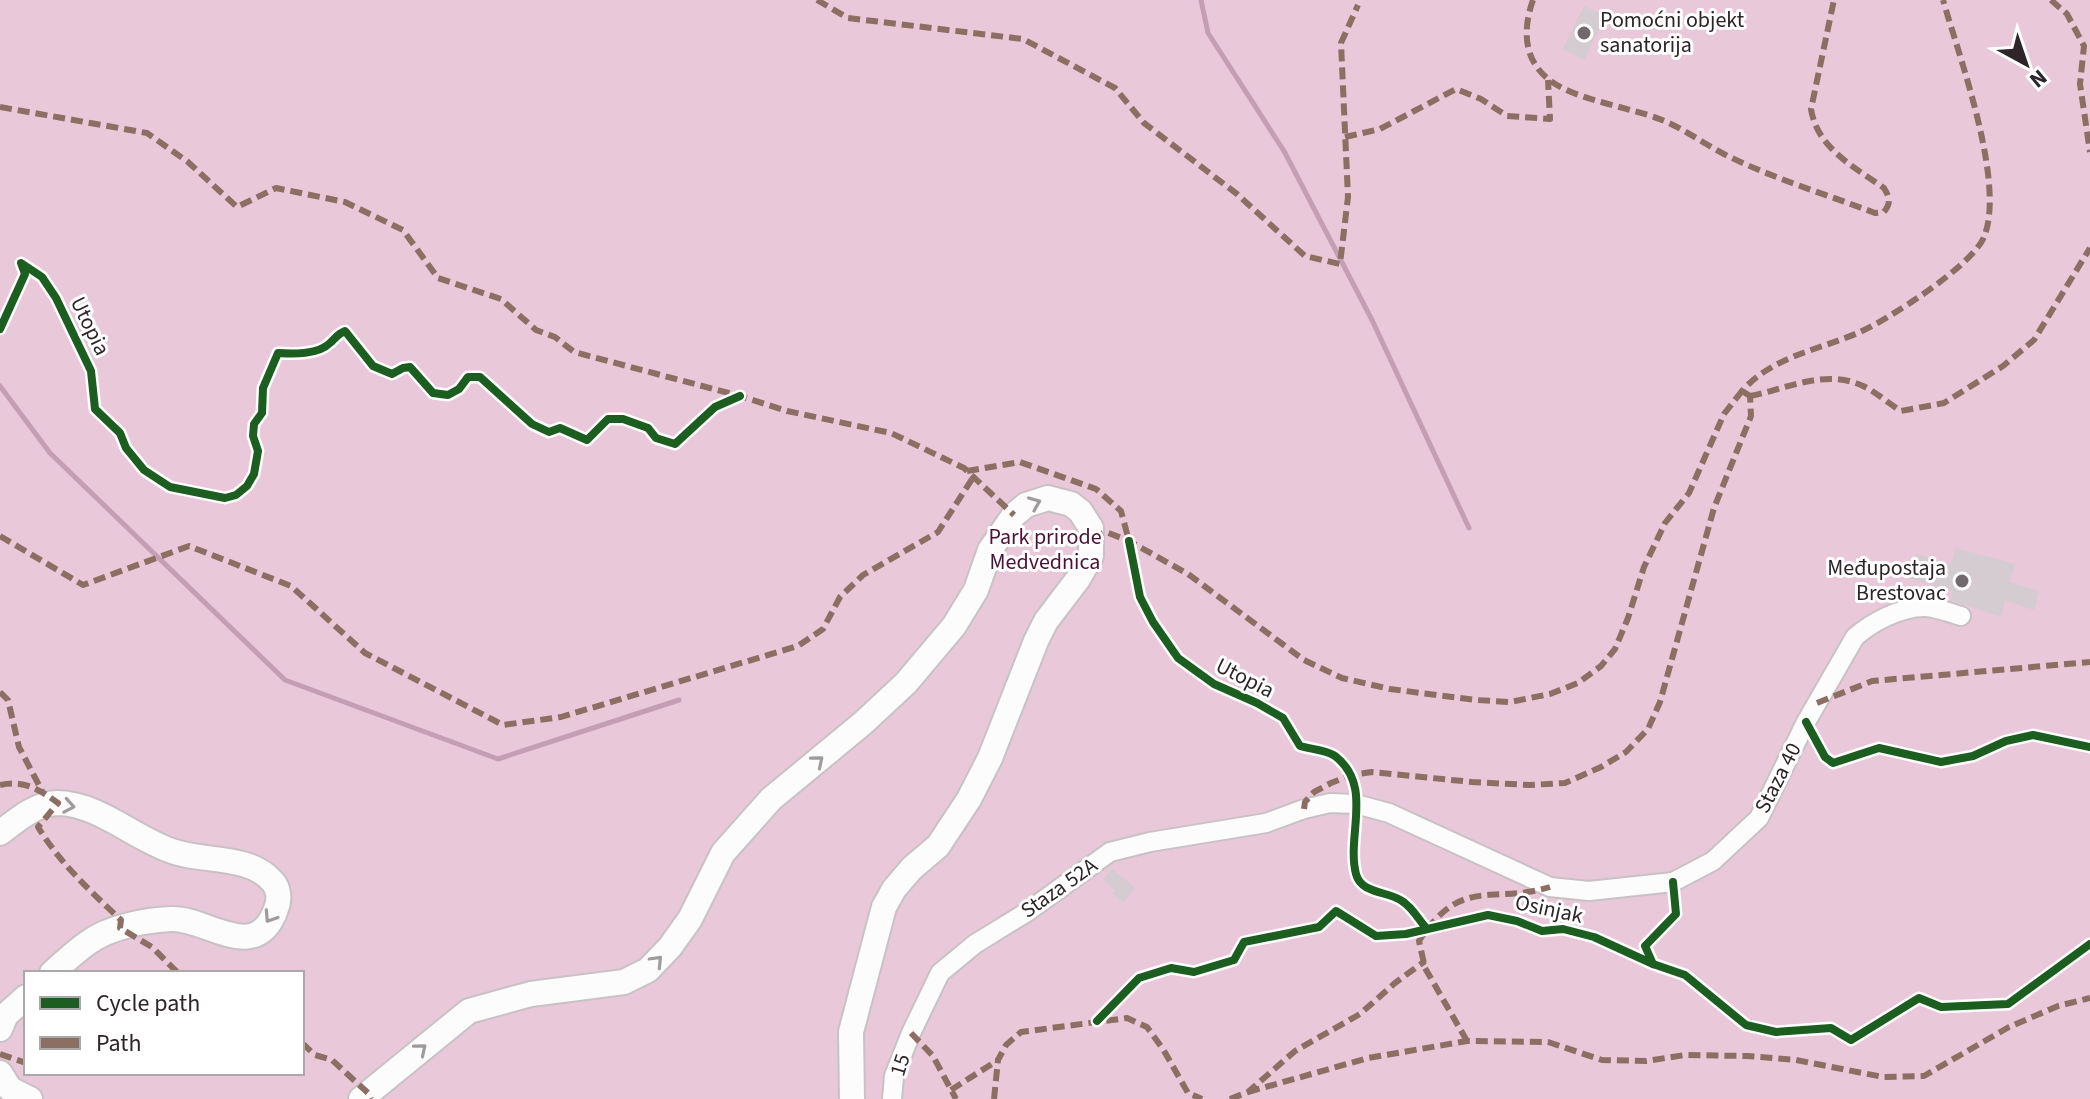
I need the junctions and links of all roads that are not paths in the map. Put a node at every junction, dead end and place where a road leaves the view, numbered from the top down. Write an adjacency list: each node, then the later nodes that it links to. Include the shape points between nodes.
1 (1961, 616): 2 (lane, Staza 40, via 1924,607 1867,626 1855,637 1759,818 1713,861 1673,882 1589,891 1550,887 1389,813 1356,804)
2 (1304, 809): 7 (lane, Staza 52A, via 1266,823 1110,852 953,960 940,973)
3 (0, 833): 4 (main road, one-way to 4, via 45,805 78,806 150,844 259,871 278,892 277,909 258,934 240,938 173,919 120,928 92,940)
4 (54, 971)
5 (24, 999): 6 (main road, via 6,1015)
6 (0, 1029)
7 (911, 1033): 12 (lane, 15, via 894,1076)
8 (0, 1073): 9 (main road, via 10,1089)
9 (30, 1099)
10 (361, 1099): 11 (main road, one-way to 11, via 469,1011 531,994 624,982 648,970 690,919 732,842 771,799 906,683 954,626 976,590 990,550 1014,515 1038,500 1060,500 1087,520 1091,556 1046,621 969,799 938,846 912,868 884,907 851,1032)
11 (852, 1099)
12 (892, 1099)

